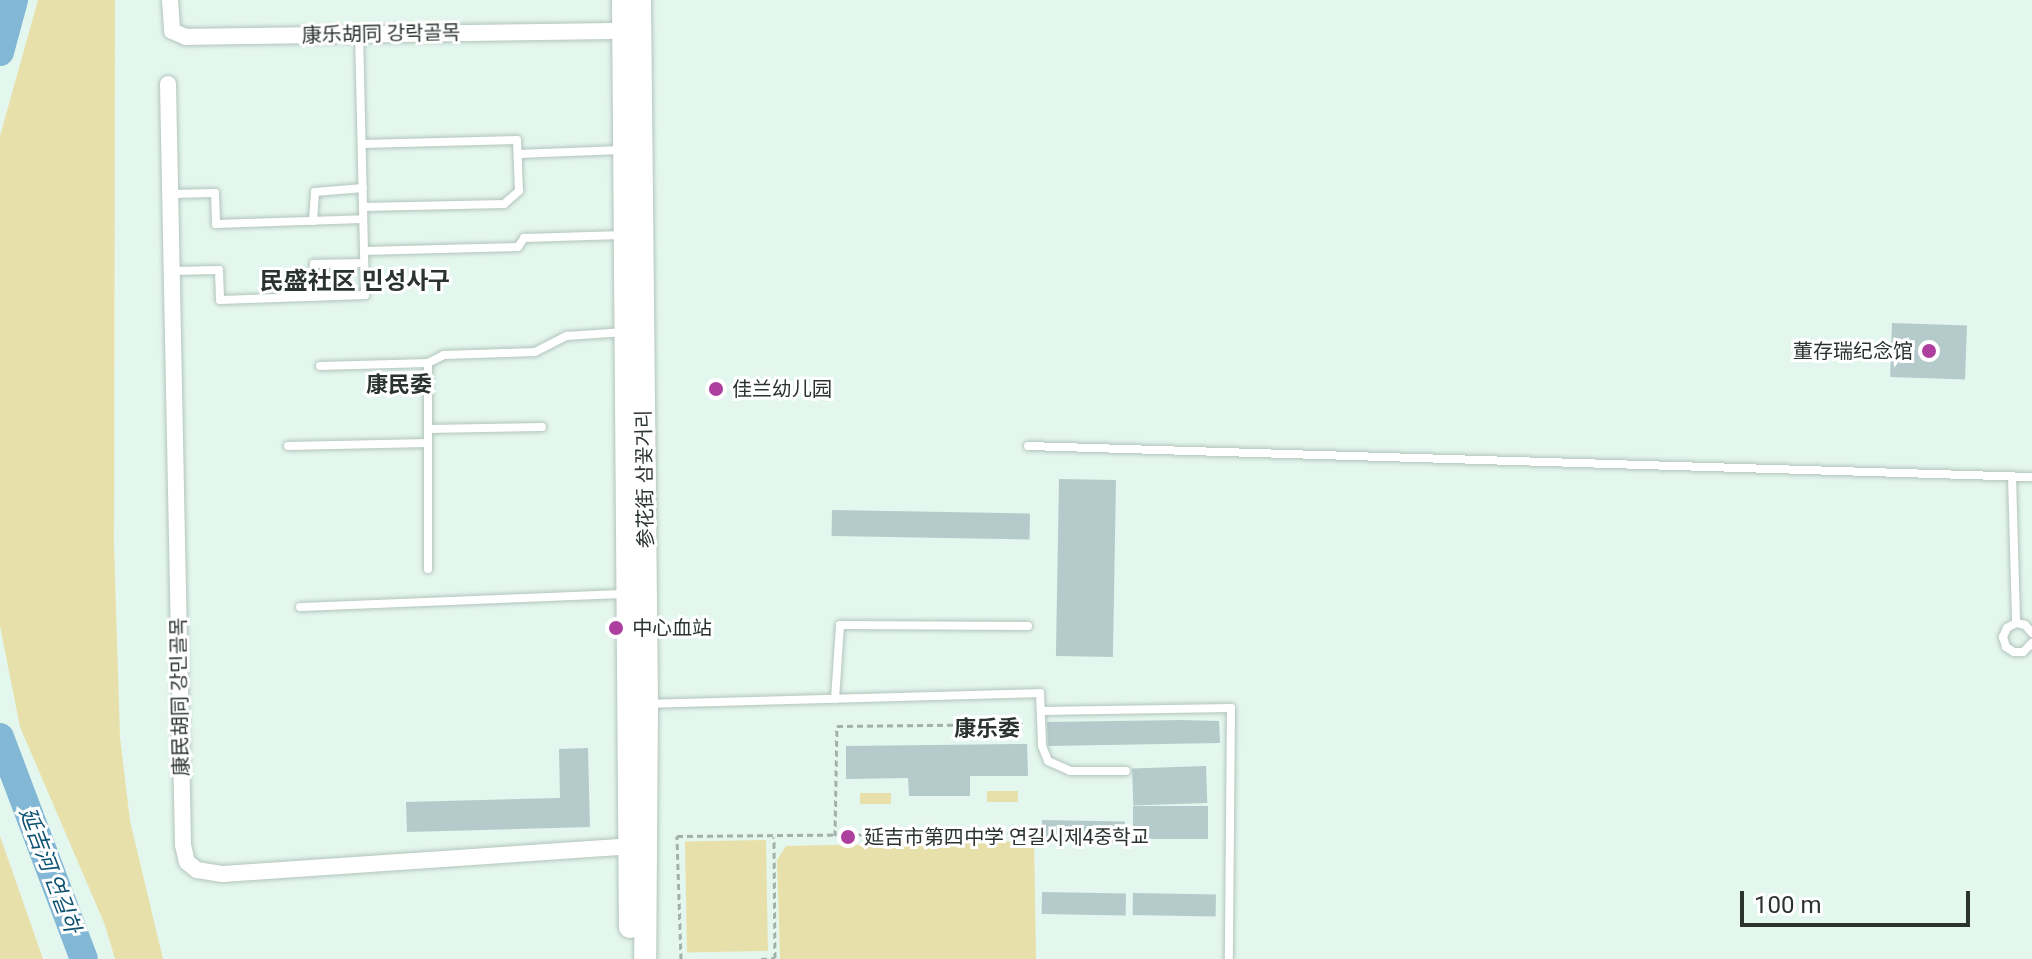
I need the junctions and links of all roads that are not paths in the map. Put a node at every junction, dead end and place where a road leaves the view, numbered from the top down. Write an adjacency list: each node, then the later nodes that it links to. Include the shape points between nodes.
1 (170, 0): 5 (street, 康乐胡同 강락골목, via 171,24 179,36)
2 (623, 0): 4 (main road, 参花街 삼꽃거리)
3 (640, 0): 38 (main road, 参花街 삼꽃거리)
4 (623, 31): 5 (street, 康乐胡同 강락골목); 8 (main road, 参花街 삼꽃거리)
5 (359, 35): 7 (lane)
6 (168, 84): 11 (street, 康民胡同 강민골목)
7 (362, 144): 9 (lane, via 517,140); 10 (lane)
8 (625, 150): 9 (lane); 15 (main road, 参花街 삼꽃거리)
9 (518, 154): 12 (lane, via 519,191 504,204)
10 (363, 188): 12 (lane); 14 (lane, via 315,192)
11 (170, 194): 14 (lane, via 215,193 216,224); 18 (street, 康民胡同 강민골목)
12 (363, 207): 13 (lane)
13 (363, 219): 14 (lane); 16 (lane)
14 (313, 221)
15 (626, 235): 16 (lane, via 524,238 518,247); 20 (main road, 参花街 삼꽃거리)
16 (364, 251): 17 (lane)
17 (364, 263): 19 (lane, via 365,295); 19 (lane, via 314,264)
18 (172, 271): 19 (lane, via 219,270 220,300); 41 (street, 康民胡同 강민골목, via 187,862 197,870 223,874)
19 (315, 297)
20 (627, 332): 21 (lane, via 567,336 535,352 444,355); 31 (main road, 参花街 삼꽃거리)
21 (428, 363): 22 (lane); 24 (lane)
22 (320, 366)
23 (542, 427): 24 (lane)
24 (428, 429): 25 (lane)
25 (428, 443): 26 (lane); 30 (lane)
26 (288, 446)
27 (1028, 446): 28 (lane)
28 (2012, 476): 29 (lane); 33 (lane)
29 (2032, 477)
30 (428, 569)
31 (629, 594): 32 (lane); 41 (main road, 参花街 삼꽃거리)
32 (300, 607)
33 (2016, 623): 35 (lane); 36 (lane, via 2004,632 2006,647 2019,653)
34 (1028, 626): 37 (lane, via 840,625)
35 (2032, 633)
36 (2032, 643)
37 (835, 699): 38 (lane); 39 (lane, via 1040,693)
38 (647, 704): 43 (main road, 参花街 삼꽃거리)
39 (1041, 711): 40 (lane, via 1042,746 1056,767); 44 (lane, via 1231,708)
40 (1126, 771)
41 (630, 846): 42 (main road, 参花街 삼꽃거리)
42 (630, 959)
43 (645, 959)
44 (1229, 959)

